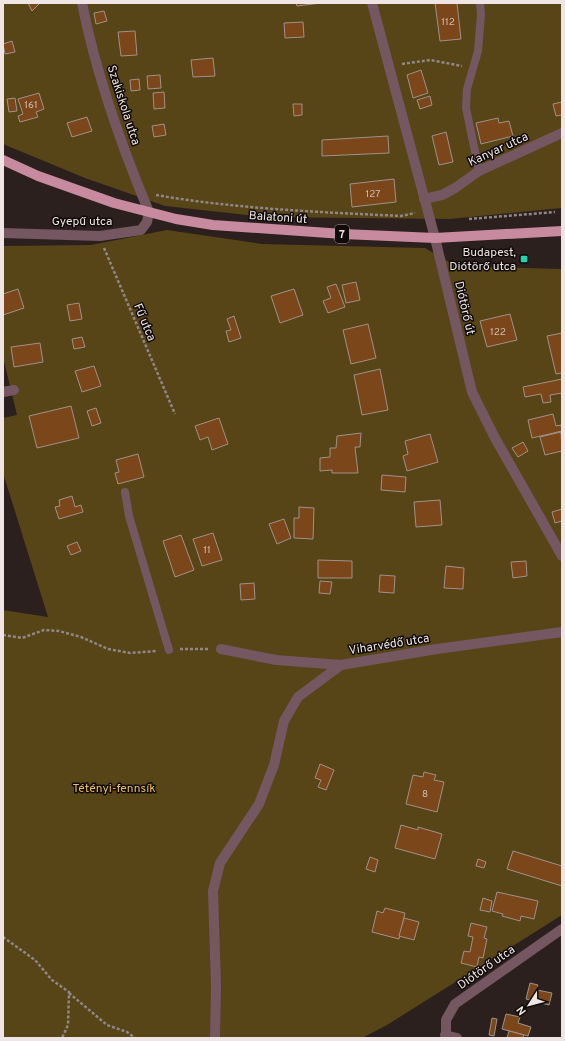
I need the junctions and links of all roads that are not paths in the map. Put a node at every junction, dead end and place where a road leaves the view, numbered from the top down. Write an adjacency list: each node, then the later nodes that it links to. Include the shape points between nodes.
1 (82, 3): 8 (street, Szakiskola utca, via 90,41 125,152)
2 (372, 3): 7 (street, Diótörő út)
3 (480, 3): 6 (lane, via 478,51 467,89 466,108)
4 (562, 133): 6 (street, Kanyar utca)
5 (3, 160): 8 (main road, Balatoni út / 7, via 79,192)
6 (479, 171): 7 (street, Kanyar utca, via 442,195)
7 (424, 199): 11 (street, Diótörő út)
8 (149, 212): 10 (street, Gyepű utca, via 147,222 140,230 100,236); 11 (main road, Balatoni út / 7, via 198,222 249,228)
9 (562, 231): 11 (main road, Balatoni út / 7)
10 (3, 233)
11 (435, 238): 15 (street, Diótörő út, via 472,392)
12 (14, 390): 13 (street)
13 (3, 392)
14 (125, 492): 18 (lane, via 129,516)
15 (562, 556)
16 (562, 632): 19 (street, Viharvédő utca)
17 (220, 649): 19 (street, Viharvédő utca, via 276,660)
18 (169, 650)
19 (341, 665): 22 (street, via 298,697 284,721 274,765 259,804 220,863 213,891)
20 (562, 929): 21 (street, Diótörő utca, via 455,1004 446,1020)
21 (445, 1036): 23 (street)
22 (215, 1038)
23 (457, 1038)

